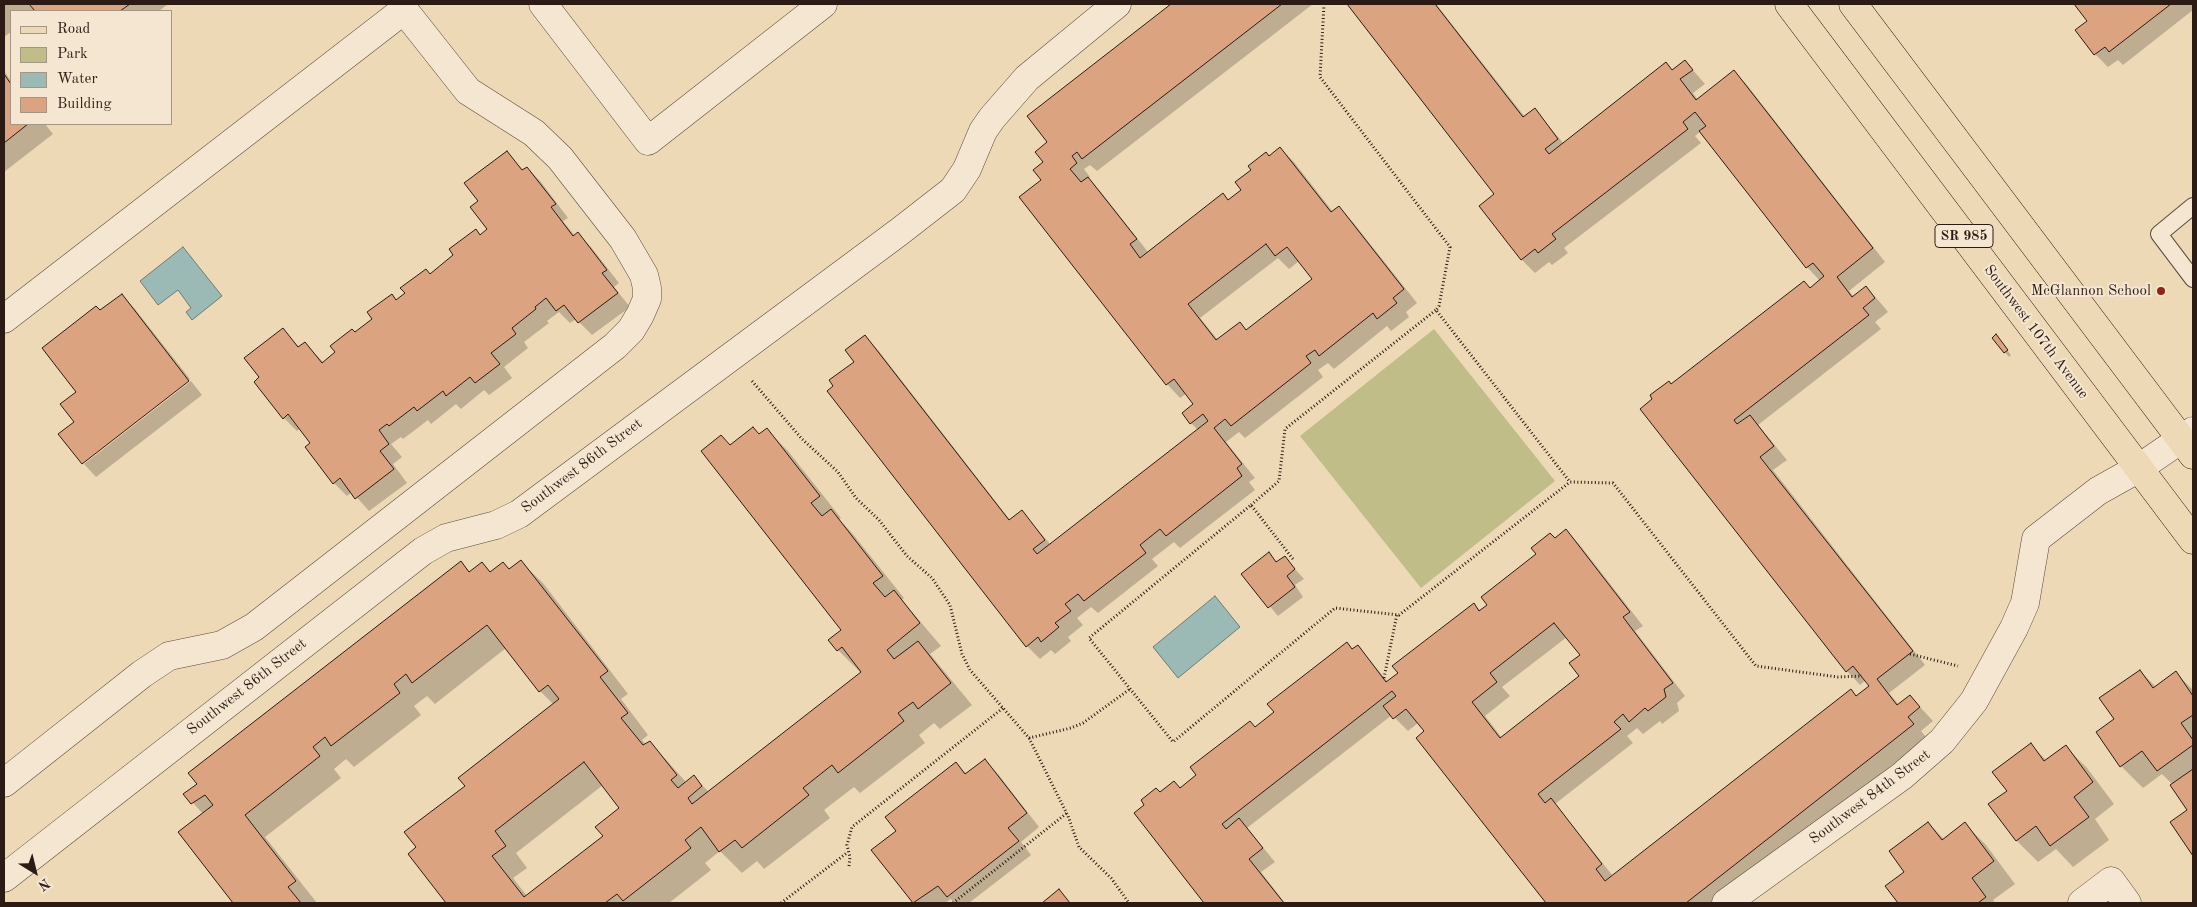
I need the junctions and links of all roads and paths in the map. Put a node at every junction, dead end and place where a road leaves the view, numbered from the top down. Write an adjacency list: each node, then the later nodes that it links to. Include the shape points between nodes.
1 (543, 4): 2 (street, via 648,141)
2 (822, 4)
3 (1117, 4): 30 (street, Southwest 86th Street, via 1027,78 983,131 967,169 953,190 519,514 496,525 446,538 423,550)
4 (1324, 4): 9 (path, via 1320,77 1450,247)
5 (1789, 4): 13 (main road, Southwest 107th Avenue / SR 985)
6 (1853, 4): 12 (main road, SR 985)
7 (2193, 206): 8 (lane, via 2158,234)
8 (2193, 279)
9 (1436, 310): 14 (path); 15 (path, via 1286,428 1279,481)
10 (4, 319): 26 (street, via 404,10 468,90 534,133 560,158 623,239 644,275 647,288 647,299 640,315 615,346 254,627 222,645 169,656)
11 (747, 375): 24 (path, via 802,439 838,472 856,498 879,520 907,556 932,578 950,605 966,662)
12 (2189, 442): 13 (street, Southwest 84th Street)
13 (2139, 468): 16 (main road, Southwest 107th Avenue / SR 985); 34 (street, Southwest 84th Street, via 2098,491 2036,539 2025,603 2014,628 1974,701 1942,741 1902,776)
14 (1570, 482): 18 (path); 21 (path, via 1612,483 1756,666)
15 (1252, 505): 17 (path); 23 (path, via 1089,638)
16 (2193, 540)
17 (1293, 559)
18 (1397, 614): 22 (path); 23 (path, via 1336,608 1172,742)
19 (1910, 654): 20 (path)
20 (1961, 666)
21 (1862, 676)
22 (1384, 678)
23 (1130, 689): 25 (path, via 1083,723)
24 (1003, 708): 25 (path); 28 (path, via 852,827)
25 (1029, 738): 27 (path)
26 (4, 783)
27 (1067, 813): 32 (path); 33 (path, via 1079,847 1111,878)
28 (848, 852): 29 (path); 31 (path)
29 (849, 866)
30 (4, 878)
31 (781, 903)
32 (952, 903)
33 (1129, 903)
34 (1726, 903)
35 (2082, 903): 36 (street, via 2111,881)
36 (2128, 903)

